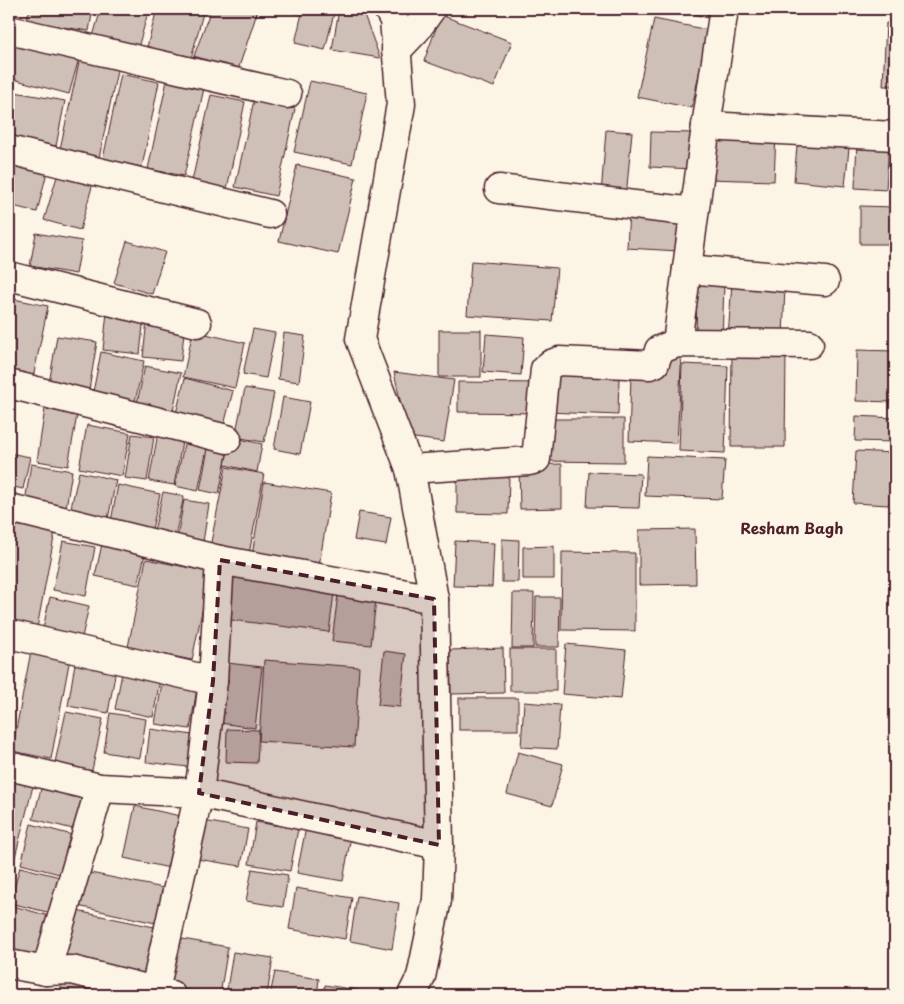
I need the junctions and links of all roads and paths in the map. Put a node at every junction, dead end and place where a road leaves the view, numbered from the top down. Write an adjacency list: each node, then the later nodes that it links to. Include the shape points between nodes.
1 (12, 9): 5 (street)
2 (388, 9): 7 (street, via 394,20)
3 (431, 9): 7 (street)
4 (724, 9): 9 (street)
5 (9, 15)
6 (9, 30): 8 (street)
7 (396, 51): 23 (street, via 401,104 360,339)
8 (287, 94)
9 (706, 126): 10 (street); 13 (street)
10 (895, 136)
11 (9, 150): 14 (street)
12 (499, 189): 13 (street)
13 (694, 212): 15 (street)
14 (270, 214)
15 (687, 269): 17 (street); 19 (street)
16 (9, 276): 18 (street)
17 (825, 281)
18 (197, 323)
19 (677, 343): 20 (street); 23 (street, via 660,350 655,363 650,365 558,361 545,369 536,459)
20 (808, 344)
21 (9, 384): 22 (street)
22 (227, 438)
23 (410, 469): 26 (street)
24 (9, 514): 25 (street, via 10,508)
25 (220, 560): 26 (street); 28 (street)
26 (434, 599): 32 (street)
27 (9, 634): 28 (street)
28 (213, 681): 31 (street)
29 (9, 766): 30 (street)
30 (100, 788): 31 (street); 34 (street)
31 (199, 793): 32 (street); 35 (street)
32 (439, 845): 36 (street, via 437,900 421,977)
33 (9, 964): 34 (street)
34 (46, 971): 35 (street, via 72,970)
35 (163, 993)
36 (412, 995)

